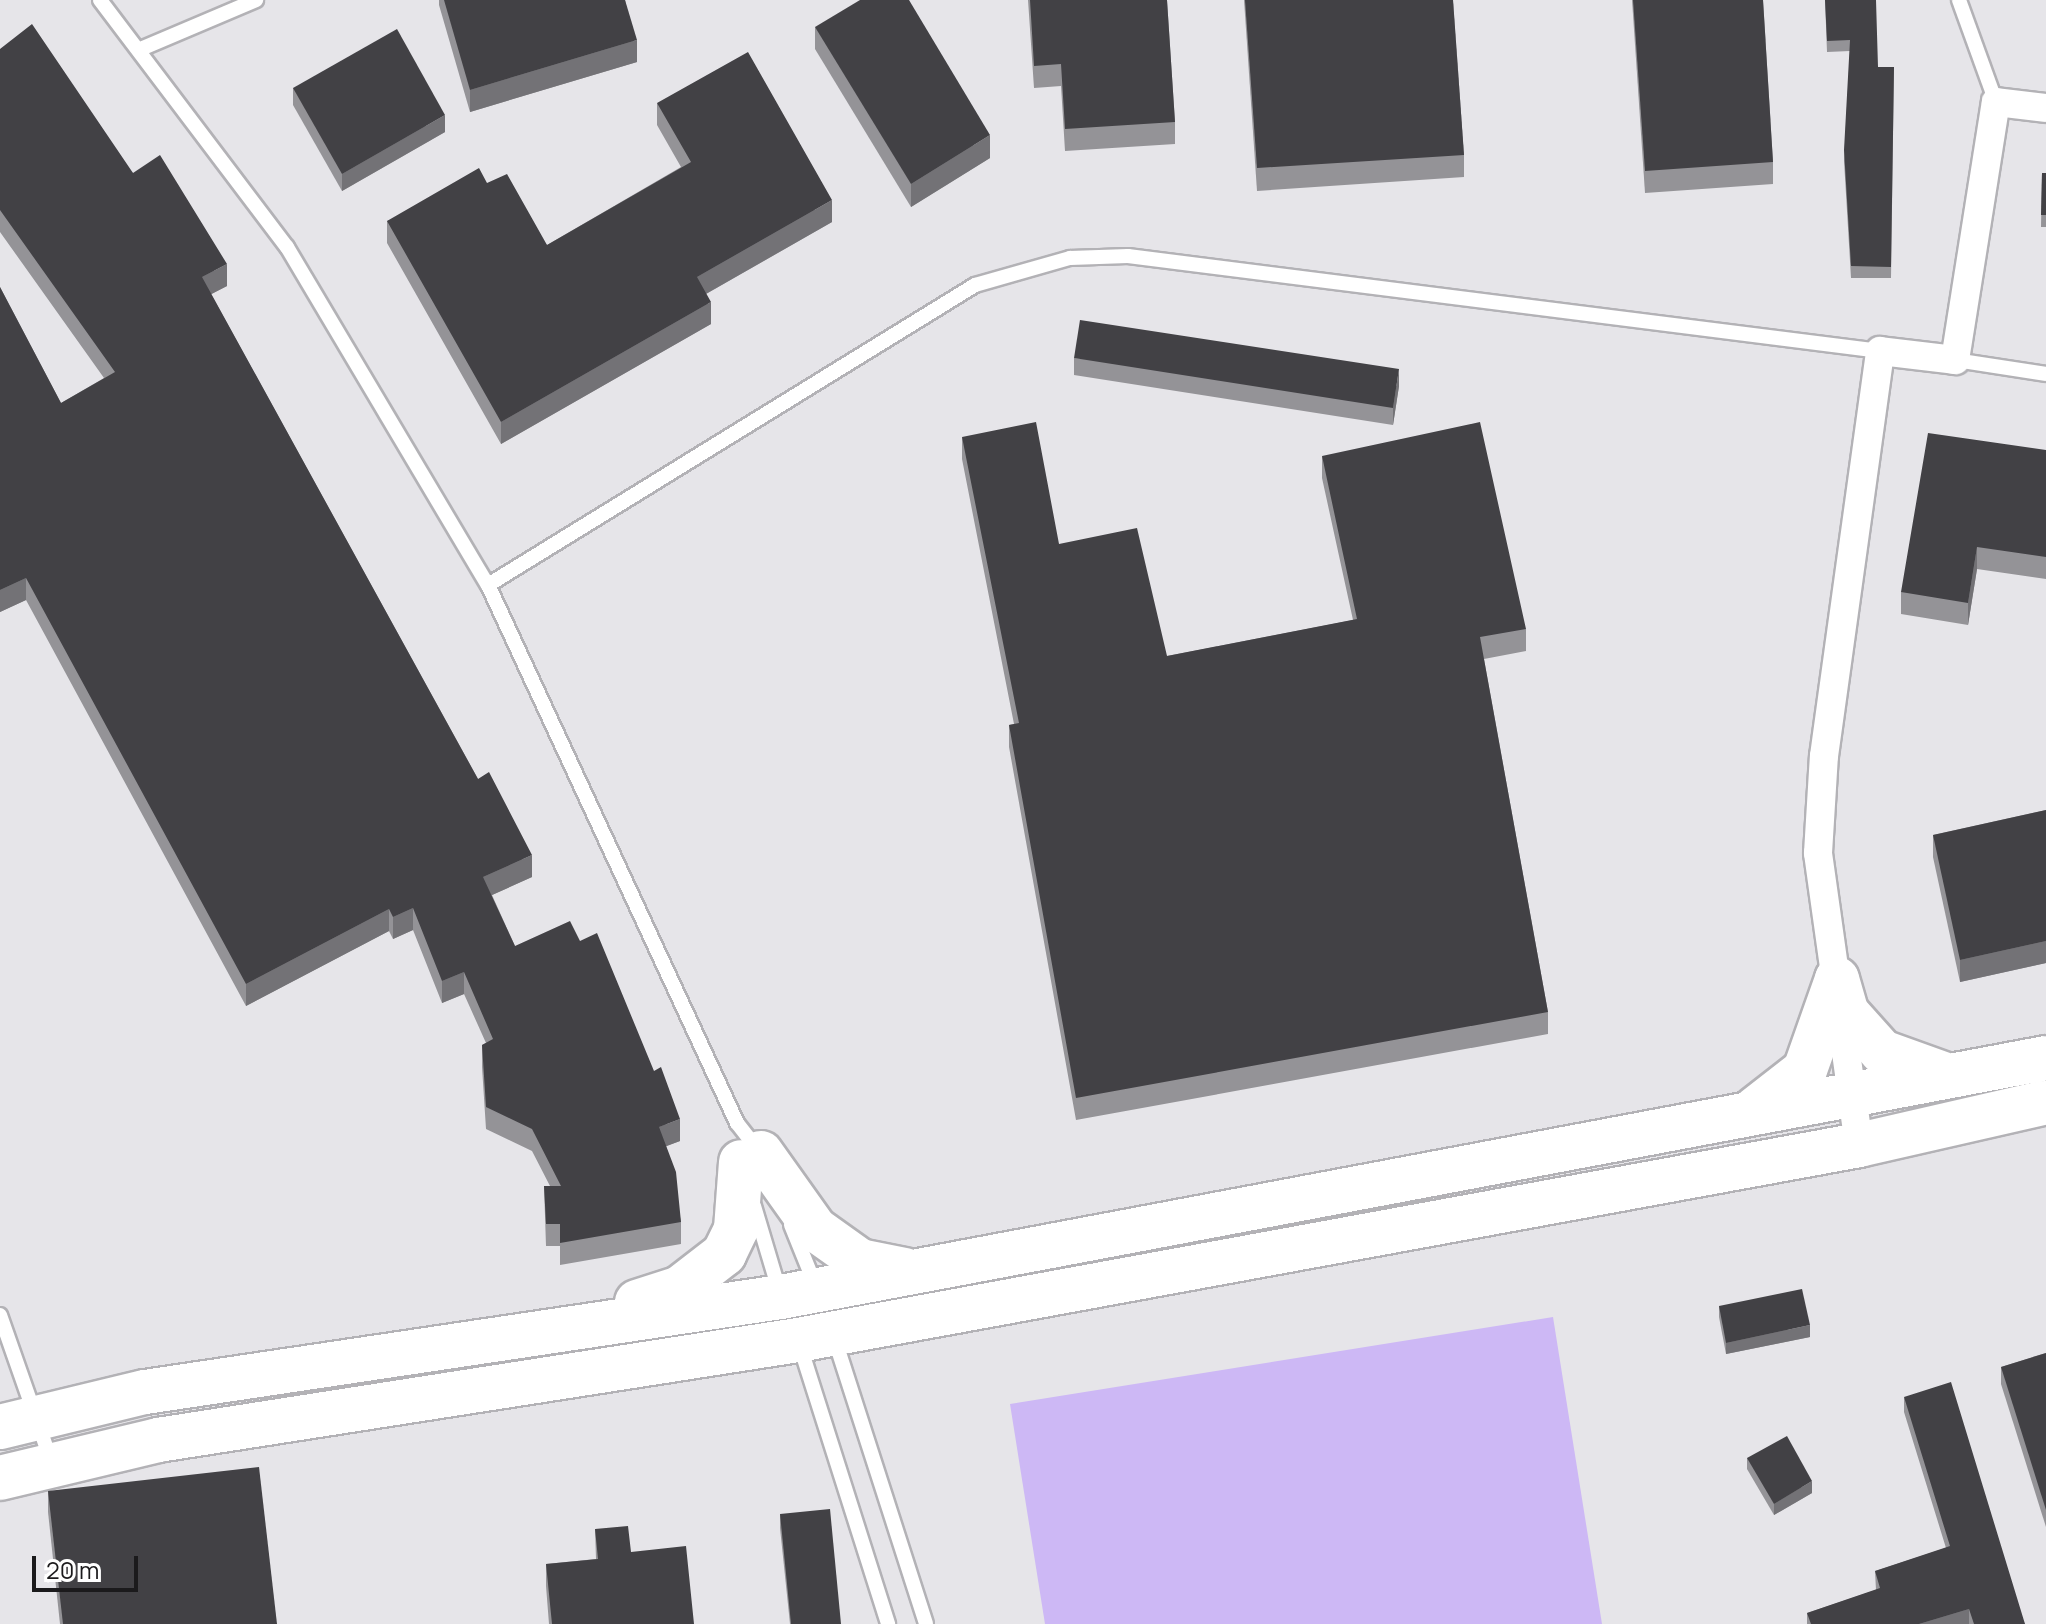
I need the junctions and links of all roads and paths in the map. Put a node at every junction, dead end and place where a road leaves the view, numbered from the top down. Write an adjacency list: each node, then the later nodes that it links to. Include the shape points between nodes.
1 (100, 0): 4 (lane)
2 (256, 0): 4 (lane)
3 (1959, 0): 5 (lane)
4 (143, 48): 10 (lane, via 287,247)
5 (1996, 102): 6 (street); 8 (street)
6 (2046, 108)
7 (1880, 351): 8 (street); 10 (lane, via 1128,256 1070,258 975,285); 11 (street, via 1824,756 1818,853)
8 (1955, 360): 9 (lane)
9 (2046, 374)
10 (488, 585): 18 (lane)
11 (1837, 979): 13 (main road, via 1847,1013 1882,1052 1906,1066); 14 (street); 16 (main road, via 1805,1070)
12 (2046, 1058): 13 (main road)
13 (1953, 1076): 14 (main road)
14 (1850, 1096): 16 (main road); 17 (street)
15 (2046, 1102): 17 (main road)
16 (1749, 1113): 19 (main road)
17 (1859, 1145): 21 (main road)
18 (746, 1146): 19 (main road, via 815,1229 860,1261); 21 (lane); 21 (lane); 22 (main road, via 736,1229 710,1272)
19 (911, 1271): 21 (main road)
20 (0, 1315): 24 (lane)
21 (807, 1315): 22 (main road); 23 (main road); 27 (lane); 28 (lane)
22 (580, 1330): 23 (main road); 24 (main road, via 145,1392)
23 (582, 1379): 25 (main road, via 364,1406)
24 (18, 1421): 25 (lane)
25 (52, 1464): 26 (main road)
26 (0, 1478)
27 (888, 1624)
28 (926, 1624)

